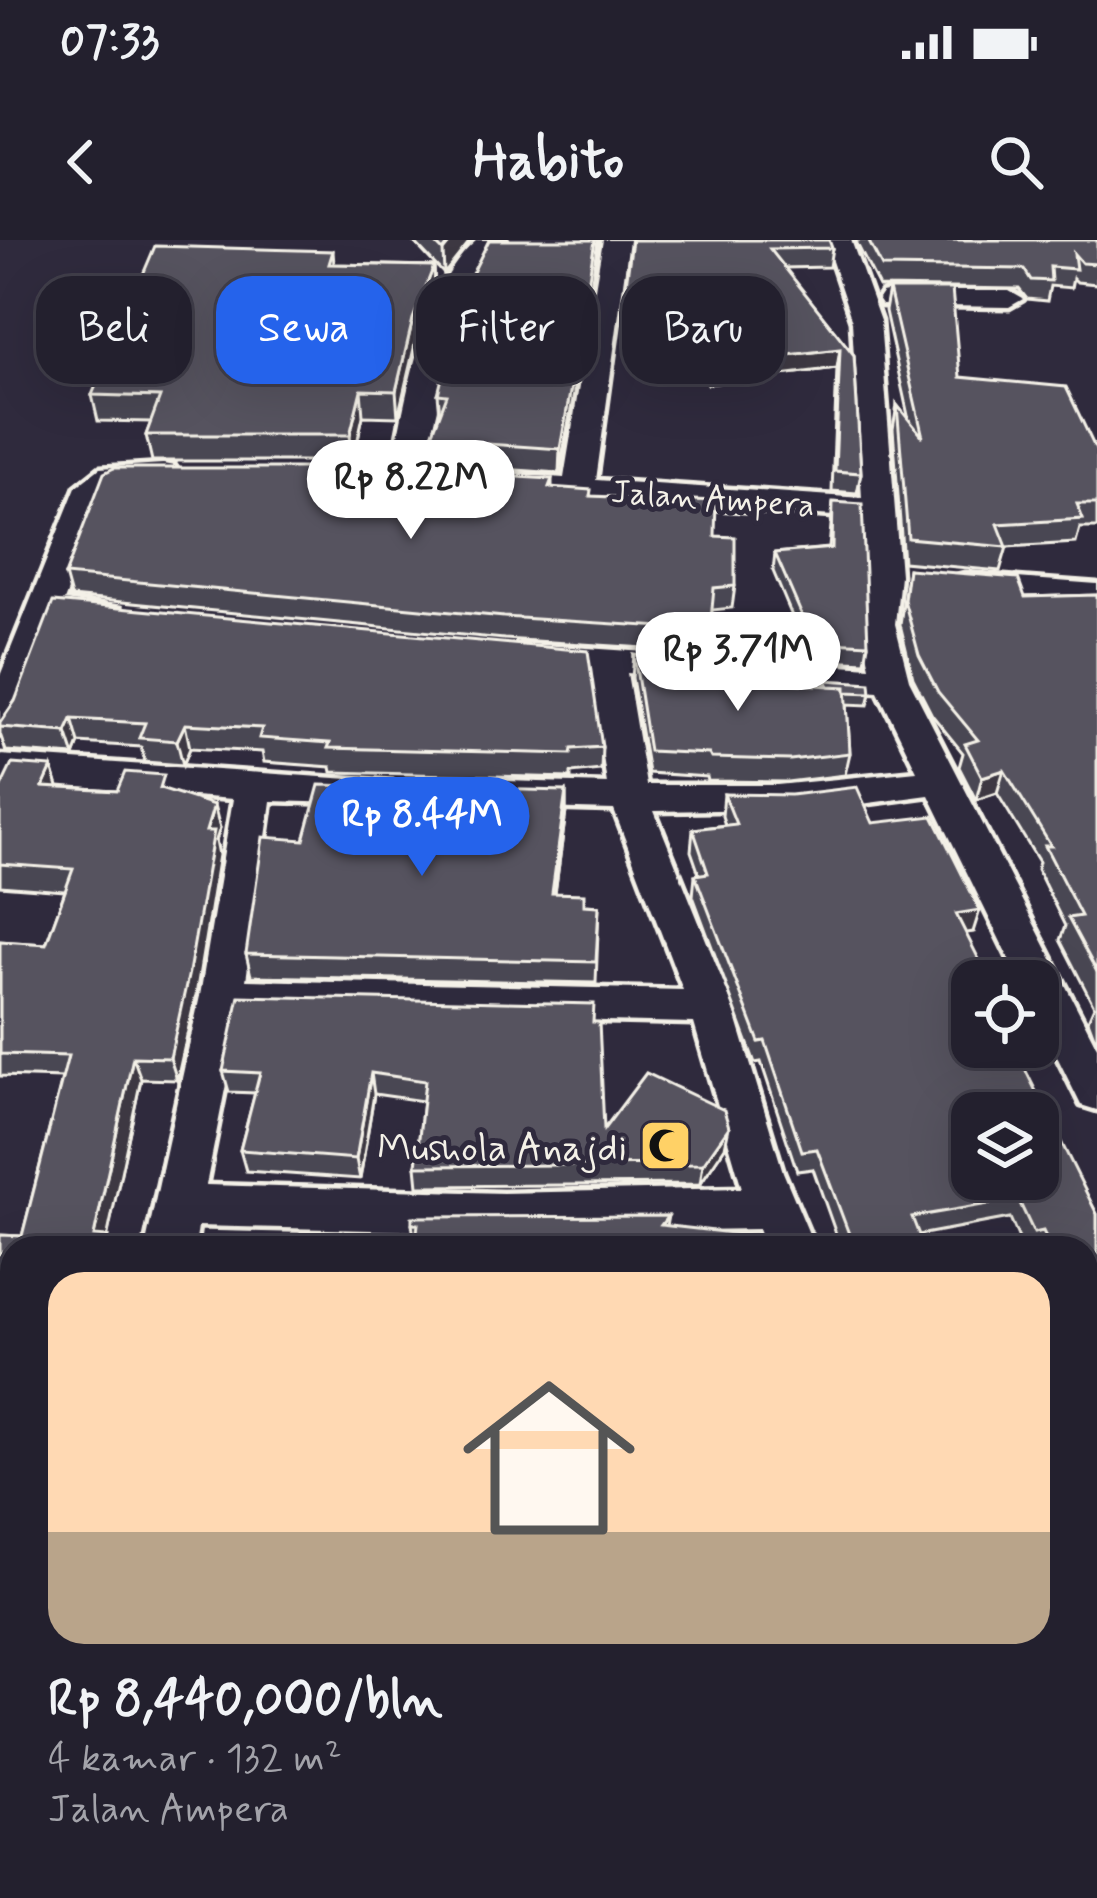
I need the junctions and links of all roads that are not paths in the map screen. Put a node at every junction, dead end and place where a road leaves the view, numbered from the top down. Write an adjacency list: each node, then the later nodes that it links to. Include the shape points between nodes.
1 (493, 240): 8 (street, via 471,255 452,296 416,414)
2 (616, 240): 9 (street)
3 (838, 240): 5 (street)
4 (1009, 298): 5 (street)
5 (862, 310): 10 (street)
6 (204, 473): 13 (street, via 100,479)
7 (364, 475): 8 (street, Jalan Ampera)
8 (429, 478): 9 (street, Jalan Ampera)
9 (579, 487): 10 (street, Jalan Ampera)
10 (878, 509): 11 (street)
11 (906, 577): 12 (street); 17 (street, via 878,625)
12 (1097, 594)
13 (44, 609): 14 (street); 18 (street)
14 (136, 618)
15 (484, 652): 16 (street)
16 (607, 660): 17 (street); 24 (street)
17 (891, 680): 20 (street)
18 (0, 723)
19 (0, 768): 21 (street)
20 (939, 781): 24 (street, via 787,800); 27 (street)
21 (254, 788): 22 (street); 25 (street)
22 (417, 792)
23 (464, 793): 24 (street)
24 (628, 796): 26 (street)
25 (222, 996): 26 (street); 28 (street)
26 (710, 1007): 29 (street)
27 (1097, 1092)
28 (174, 1227): 29 (street, via 503,1213)
29 (783, 1228)

